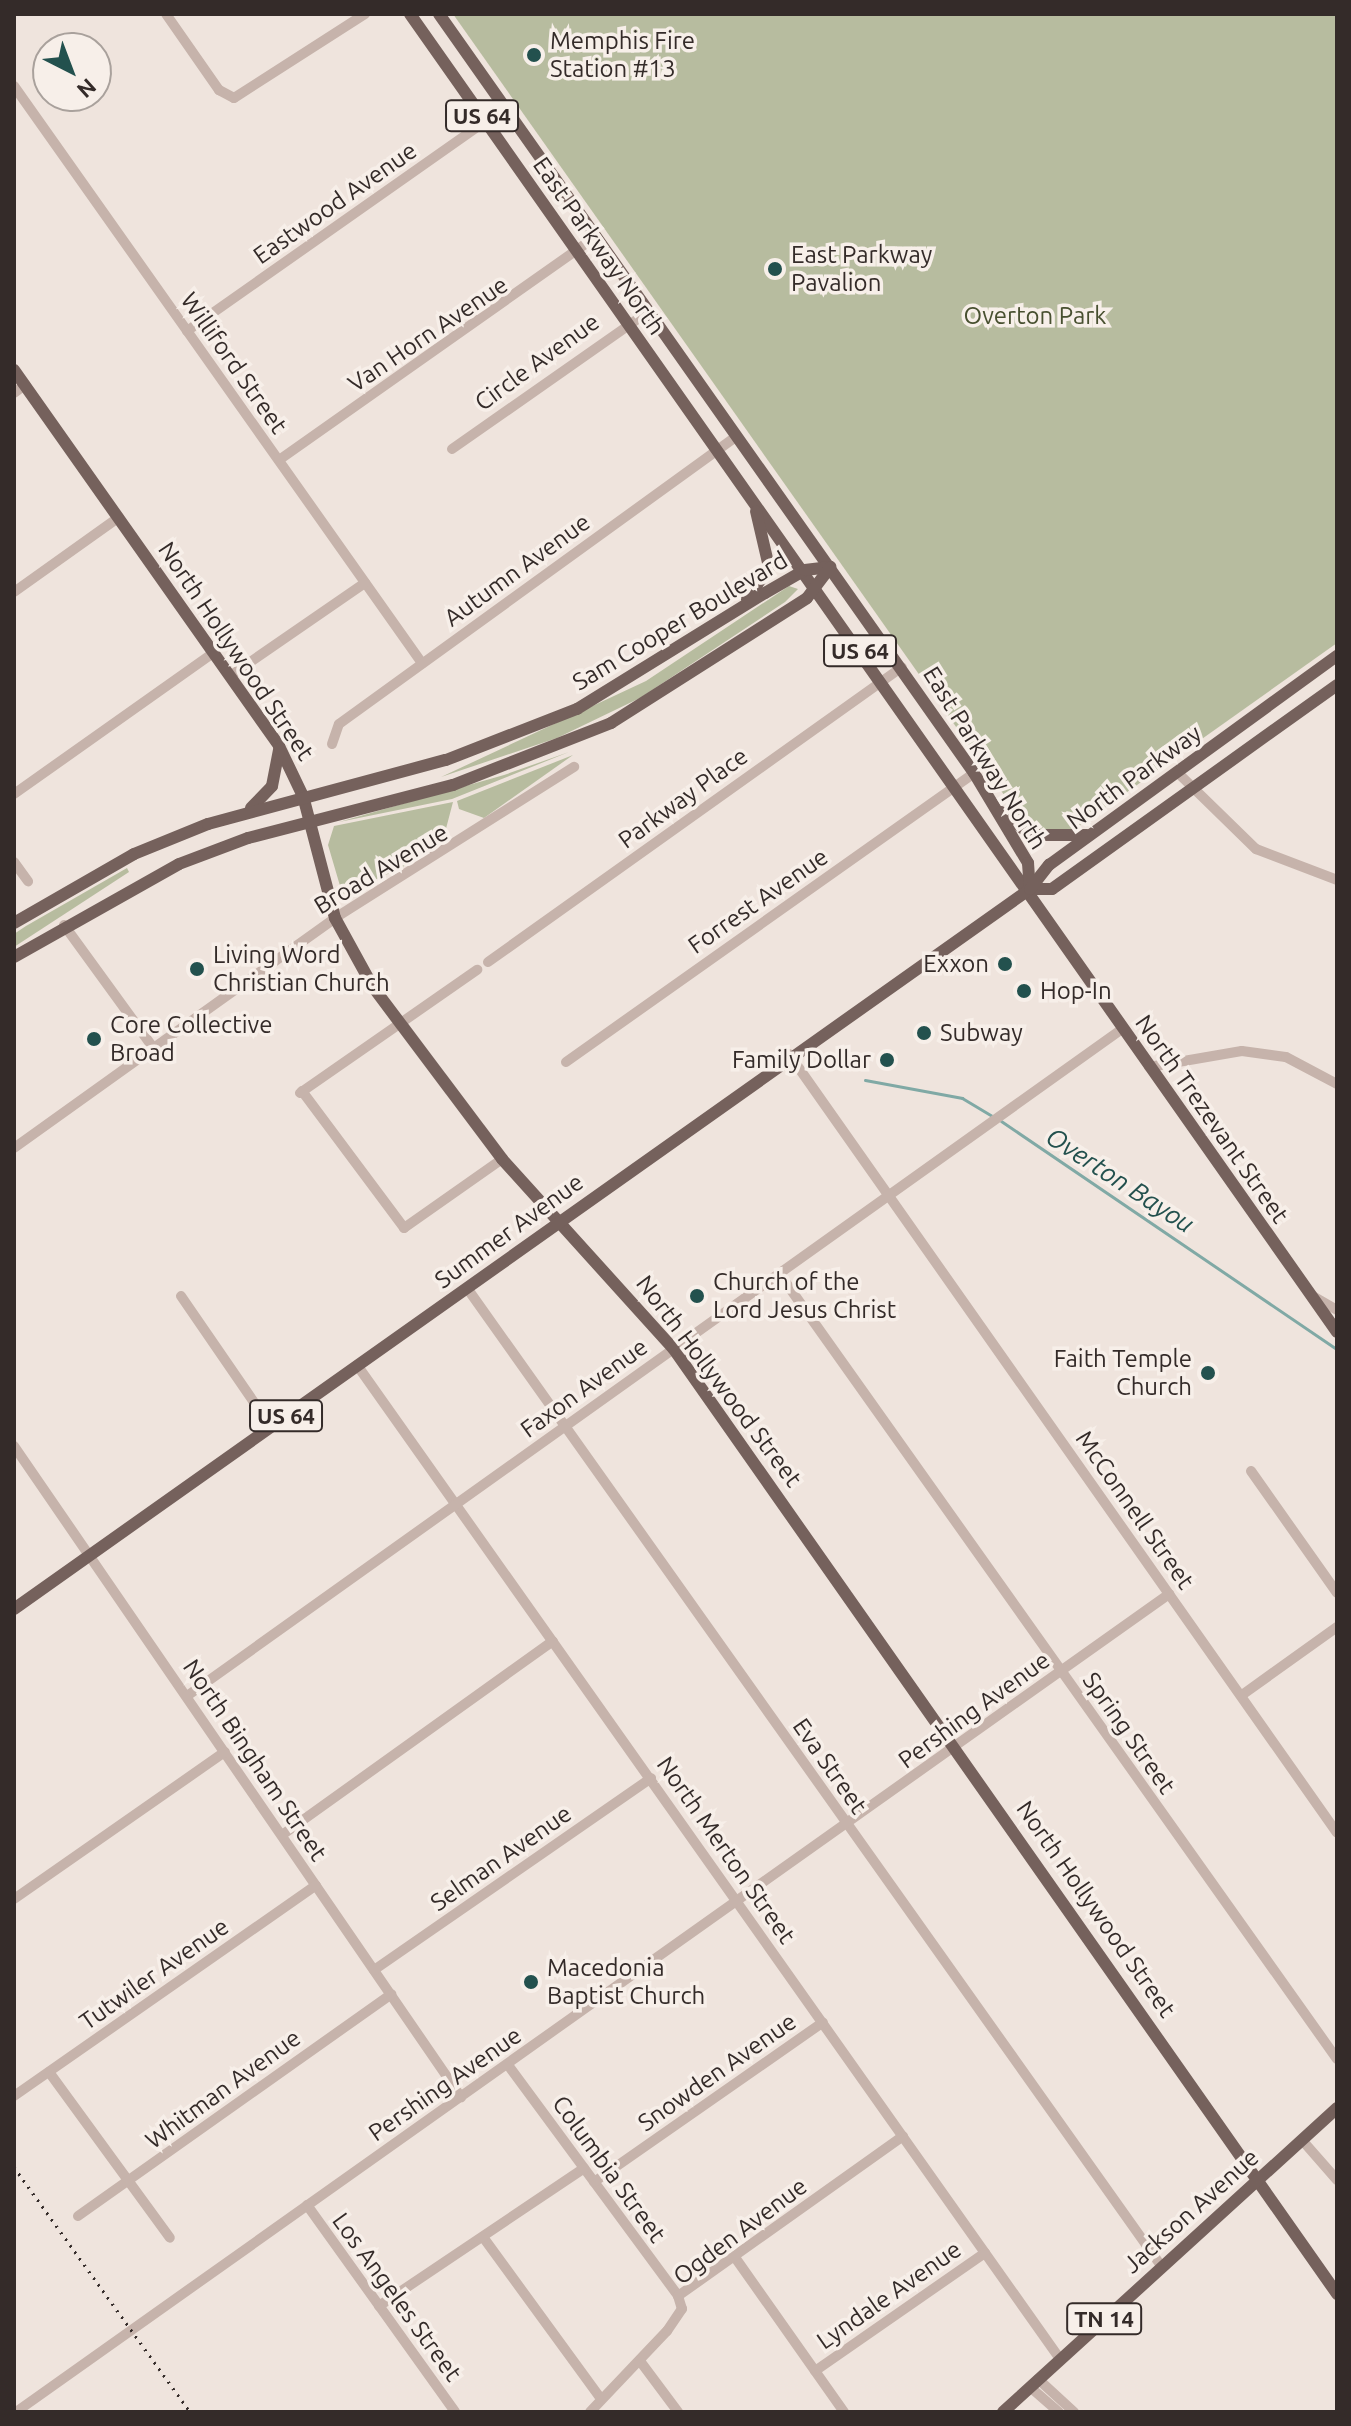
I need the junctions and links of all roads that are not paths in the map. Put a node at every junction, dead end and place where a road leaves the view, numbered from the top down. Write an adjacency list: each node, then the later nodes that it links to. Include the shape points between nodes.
1 (166, 14): 2 (street, via 219,90 234,98)
2 (365, 14)
3 (410, 14): 7 (main road, East Parkway North / US 64)
4 (439, 14): 6 (main road, East Parkway North / US 64)
5 (14, 86): 12 (street, Williford Street)
6 (506, 107): 7 (street, Eastwood Avenue); 8 (main road, East Parkway North / US 64)
7 (486, 121): 9 (main road, East Parkway North / US 64); 12 (street, Eastwood Avenue)
8 (596, 236): 9 (street, Van Horn Avenue); 10 (main road, East Parkway North / US 64)
9 (580, 254): 11 (main road, East Parkway North / US 64); 18 (street, Van Horn Avenue)
10 (649, 311): 11 (street, Circle Avenue); 15 (main road, East Parkway North / US 64)
11 (625, 322): 16 (street, Circle Avenue); 17 (main road, East Parkway North / US 64)
12 (187, 331): 18 (street, Williford Street)
13 (14, 370): 14 (main road, North Hollywood Street)
14 (19, 389): 20 (main road, North Hollywood Street)
15 (737, 436): 17 (street, Autumn Avenue); 21 (main road, East Parkway North / US 64)
16 (452, 449)
17 (716, 452): 19 (main road, East Parkway North / US 64); 29 (street, Autumn Avenue)
18 (279, 460): 23 (street, Williford Street)
19 (750, 497): 22 (main road, East Parkway North / US 64); 26 (main road, via 769,567)
20 (119, 517): 25 (street); 27 (main road, North Hollywood Street)
21 (830, 567): 22 (main road, Sam Cooper Boulevard); 24 (main road, Sam Cooper Boulevard); 30 (main road, East Parkway North / US 64)
22 (805, 570): 24 (main road, East Parkway North / US 64); 26 (main road, Sam Cooper Boulevard)
23 (365, 583): 29 (street, Williford Street); 31 (street)
24 (818, 590): 32 (main road, East Parkway North / US 64); 45 (main road, Sam Cooper Boulevard, via 611,723 453,785)
25 (14, 592)
26 (734, 614): 42 (main road, Sam Cooper Boulevard, via 577,709 446,760)
27 (213, 653): 31 (main road, North Hollywood Street); 41 (street)
28 (1337, 656): 38 (main road, North Parkway)
29 (422, 663): 34 (street, Autumn Avenue, via 339,724)
30 (902, 667): 32 (street, Parkway Place); 37 (main road, East Parkway North / US 64)
31 (230, 676): 35 (main road, North Hollywood Street)
32 (882, 681): 39 (main road, East Parkway North / US 64); 55 (street, Parkway Place)
33 (1337, 685): 40 (main road, North Parkway)
34 (332, 744)
35 (279, 746): 42 (main road, North Hollywood Street); 44 (main road, via 272,786)
36 (574, 767): 51 (street, Broad Avenue, via 405,880)
37 (974, 773): 39 (street, Forrest Avenue); 43 (main road, East Parkway North / US 64)
38 (1178, 773): 40 (street); 46 (main road, North Parkway)
39 (952, 788): 50 (main road, East Parkway North / US 64); 61 (street, Forrest Avenue)
40 (1191, 790): 48 (street, via 1256,849); 50 (main road, North Parkway, via 1052,889)
41 (14, 794)
42 (303, 796): 44 (main road, Sam Cooper Boulevard); 45 (main road, North Hollywood Street)
43 (996, 808): 46 (main road, via 1032,835); 50 (main road, East Parkway North / US 64, via 1028,863)
44 (243, 813): 52 (main road, Sam Cooper Boulevard, via 134,854)
45 (310, 822): 51 (main road, North Hollywood Street); 53 (main road, Sam Cooper Boulevard, via 179,864)
46 (1090, 835): 50 (main road, North Parkway)
47 (14, 862): 49 (street)
48 (1337, 880)
49 (28, 881)
50 (1030, 889): 58 (main road, North Trezevant Street); 60 (main road, Summer Avenue / US 64)
51 (335, 918): 57 (main road, North Hollywood Street); 59 (street, Broad Avenue)
52 (14, 923)
53 (64, 925): 54 (main road, Sam Cooper Boulevard); 59 (street)
54 (14, 957)
55 (488, 962)
56 (477, 970): 57 (street)
57 (399, 1023): 65 (main road, North Hollywood Street); 65 (street, via 300,1092 404,1228)
58 (1122, 1029): 62 (main road, North Trezevant Street); 66 (street, Faxon Avenue)
59 (154, 1049): 64 (street, Broad Avenue)
60 (789, 1054): 66 (street, McConnell Street); 67 (main road, Summer Avenue / US 64)
61 (566, 1062)
62 (1149, 1067): 63 (street, via 1242,1051 1286,1057); 70 (main road, North Trezevant Street)
63 (1337, 1084)
64 (14, 1148)
65 (502, 1159): 67 (main road, North Hollywood Street)
66 (887, 1195): 68 (street, Faxon Avenue); 83 (street, McConnell Street)
67 (560, 1224): 69 (main road, Summer Avenue / US 64); 74 (main road, North Hollywood Street)
68 (779, 1273): 74 (street, Faxon Avenue); 87 (street, Spring Street)
69 (467, 1288): 75 (main road, Summer Avenue / US 64); 76 (street, Eva Street)
70 (1310, 1294): 72 (street); 73 (main road, North Trezevant Street)
71 (181, 1296): 77 (street)
72 (1337, 1310)
73 (1337, 1332)
74 (673, 1348): 76 (street, Faxon Avenue); 90 (main road, North Hollywood Street)
75 (357, 1365): 77 (main road, Summer Avenue / US 64); 80 (street, North Merton Street)
76 (566, 1426): 80 (street, Faxon Avenue); 93 (street, Eva Street)
77 (271, 1427): 81 (main road, Summer Avenue / US 64)
78 (14, 1446): 81 (street, North Bingham Street)
79 (1251, 1471): 82 (street)
80 (455, 1503): 86 (street, North Merton Street); 89 (street, Faxon Avenue)
81 (90, 1555): 84 (main road, Summer Avenue / US 64); 89 (street, North Bingham Street)
82 (1337, 1593)
83 (1169, 1594): 87 (street, Pershing Avenue); 88 (street, McConnell Street)
84 (14, 1609)
85 (1337, 1627): 88 (street)
86 (553, 1641): 92 (street, North Merton Street); 95 (street)
87 (1061, 1672): 90 (street, Pershing Avenue); 102 (street, Spring Street)
88 (1242, 1695): 94 (street, McConnell Street)
89 (187, 1696): 91 (street, North Bingham Street)
90 (956, 1747): 93 (street, Pershing Avenue); 112 (main road, North Hollywood Street)
91 (225, 1752): 95 (street, North Bingham Street); 97 (street)
92 (651, 1778): 98 (street, North Merton Street); 99 (street, Selman Avenue)
93 (848, 1825): 98 (street, Pershing Avenue); 121 (street, Eva Street)
94 (1337, 1833)
95 (282, 1835): 96 (street, North Bingham Street)
96 (316, 1885): 99 (street, North Bingham Street); 104 (street, Tutwiler Avenue)
97 (14, 1899)
98 (739, 1903): 101 (street, North Merton Street); 103 (street, Pershing Avenue)
99 (374, 1970): 100 (street, North Bingham Street)
100 (391, 1994): 106 (street, North Bingham Street); 111 (street, Whitman Avenue)
101 (823, 2022): 108 (street, North Merton Street); 114 (street, Snowden Avenue)
102 (1337, 2059)
103 (508, 2065): 106 (street, Pershing Avenue); 110 (street, Columbia Street)
104 (49, 2072): 105 (street, Tutwiler Avenue); 111 (street)
105 (14, 2096)
106 (461, 2097): 115 (street, Pershing Avenue)
107 (1337, 2108): 109 (main road, Jackson Avenue / TN 14)
108 (903, 2136): 119 (street, North Merton Street); 120 (street, Ogden Avenue)
109 (1302, 2140): 112 (main road, Jackson Avenue / TN 14); 113 (street)
110 (584, 2168): 114 (street, Columbia Street); 117 (street)
111 (131, 2180): 116 (street, Whitman Avenue); 118 (street)
112 (1259, 2180): 121 (main road, Jackson Avenue / TN 14); 122 (main road, North Hollywood Street)
113 (1337, 2180)
114 (594, 2182): 123 (street, Columbia Street)
115 (307, 2205): 124 (street, Los Angeles Street); 130 (street, Pershing Avenue)
116 (78, 2216)
117 (483, 2237): 124 (street); 129 (street)
118 (170, 2238)
119 (985, 2253): 125 (street, North Merton Street); 127 (street, Lyndale Avenue)
120 (734, 2256): 123 (street, Ogden Avenue); 127 (street)
121 (1162, 2267): 125 (main road, Jackson Avenue / TN 14)
122 (1337, 2294)
123 (678, 2296): 126 (street, Ogden Avenue, via 682,2309)
124 (379, 2306): 131 (street, Los Angeles Street)
125 (1060, 2359): 128 (main road, Jackson Avenue / TN 14)
126 (640, 2361): 129 (street, Ogden Avenue); 133 (street)
127 (815, 2371): 134 (street)
128 (1034, 2383): 135 (main road, Jackson Avenue / TN 14); 136 (street); 137 (street)
129 (601, 2399): 132 (street, Ogden Avenue)
130 (16, 2412)
131 (455, 2412)
132 (590, 2412)
133 (678, 2412)
134 (844, 2412)
135 (1003, 2412)
136 (1059, 2412)
137 (1074, 2412)

